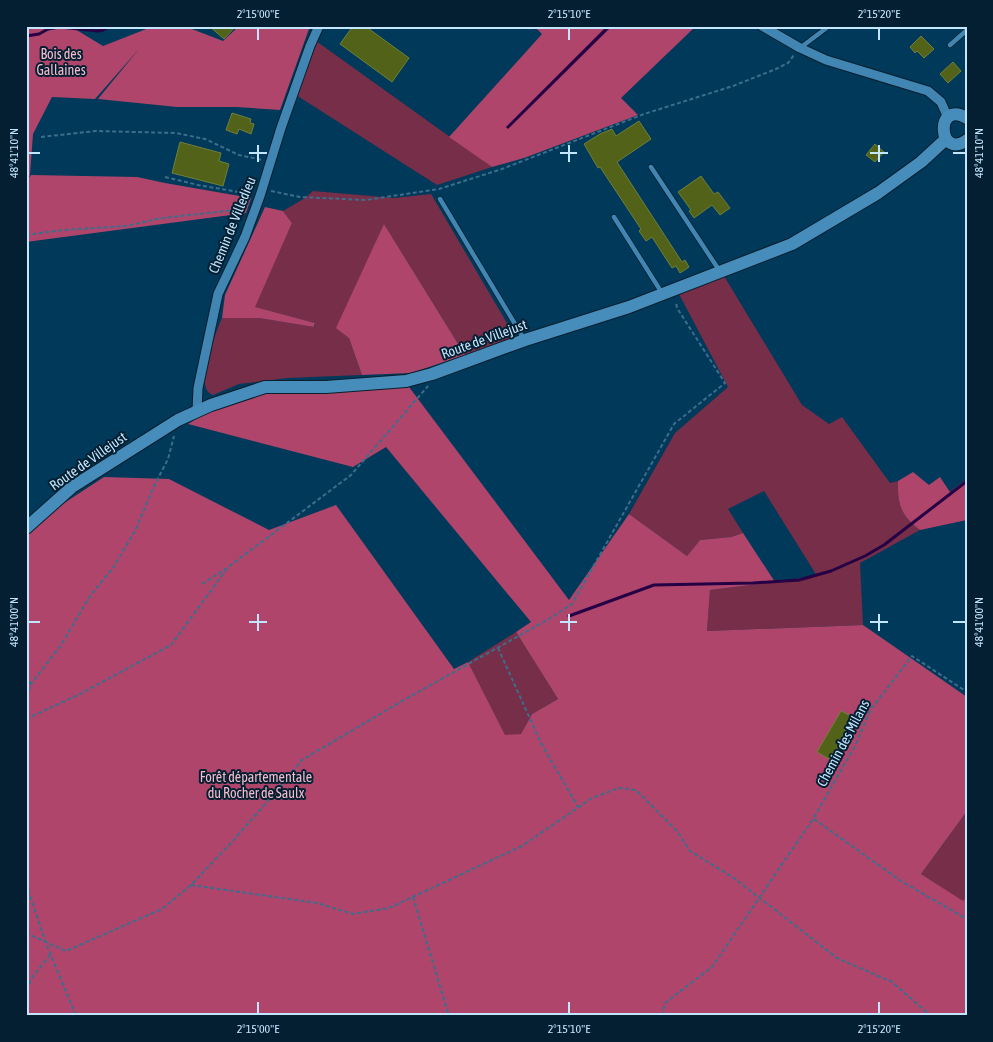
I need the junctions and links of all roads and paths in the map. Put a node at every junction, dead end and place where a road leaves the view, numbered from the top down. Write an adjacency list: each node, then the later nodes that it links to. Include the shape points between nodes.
1 (319, 26): 12 (street, Chemin de Villedieu, via 300,73)
2 (762, 26): 6 (street)
3 (829, 26): 6 (lane)
4 (967, 30): 5 (lane)
5 (950, 45)
6 (800, 48): 7 (street, via 826,60 928,91 941,102); 15 (path, via 788,63 776,70 644,114 439,190 366,200)
7 (948, 118): 8 (main road, via 957,115); 10 (main road, via 942,129)
8 (967, 118)
9 (41, 137): 12 (path, via 96,131 176,133 205,139 240,155)
10 (946, 139): 11 (main road, via 954,144); 20 (main road, Route de Villejust, via 921,162 870,198 792,244)
11 (967, 140)
12 (272, 162): 15 (street, Chemin de Villedieu)
13 (651, 166): 20 (lane)
14 (165, 177): 15 (path)
15 (261, 193): 17 (street, Chemin de Villedieu)
16 (440, 200): 22 (lane)
17 (256, 208): 19 (path, via 162,218 126,226); 24 (street, Chemin de Villedieu, via 218,294 198,388)
18 (614, 217): 21 (lane)
19 (26, 235)
20 (719, 271): 21 (main road, Route de Villejust)
21 (668, 292): 22 (main road, Route de Villejust); 29 (path, via 725,383 674,424 572,604)
22 (525, 340): 23 (main road, Route de Villejust)
23 (432, 374): 24 (main road, Route de Villejust, via 388,383 265,387); 27 (path, via 427,389 351,475)
24 (197, 410): 25 (main road, Route de Villejust)
25 (178, 420): 26 (main road, Route de Villejust, via 72,487); 31 (path, via 168,459 135,531 61,645)
26 (26, 528)
27 (228, 568): 28 (path); 34 (path, via 171,645)
28 (202, 584)
29 (498, 648): 35 (path, via 541,743); 38 (path, via 302,760)
30 (26, 676): 31 (path)
31 (31, 684): 33 (path)
32 (967, 692): 36 (path, Chemin des Milans, via 912,656 871,709 855,746)
33 (26, 698)
34 (26, 719)
35 (578, 808): 39 (path, via 522,846); 40 (path, via 592,798 619,788 636,790 677,831 690,851 734,878)
36 (813, 819): 40 (path, Chemin des Milans); 41 (path, via 901,881)
37 (26, 884): 43 (path)
38 (191, 885): 39 (path, via 318,903 353,914 389,908); 43 (path, via 162,909 84,944 66,951)
39 (413, 897): 47 (path)
40 (758, 898): 48 (path, Chemin des Milans, via 712,967 665,1004); 49 (path, via 837,958 892,982)
41 (967, 919)
42 (26, 933): 43 (path)
43 (46, 942): 44 (path)
44 (51, 954): 45 (path); 46 (path)
45 (26, 990)
46 (76, 1016)
47 (449, 1016)
48 (662, 1016)
49 (931, 1016)

